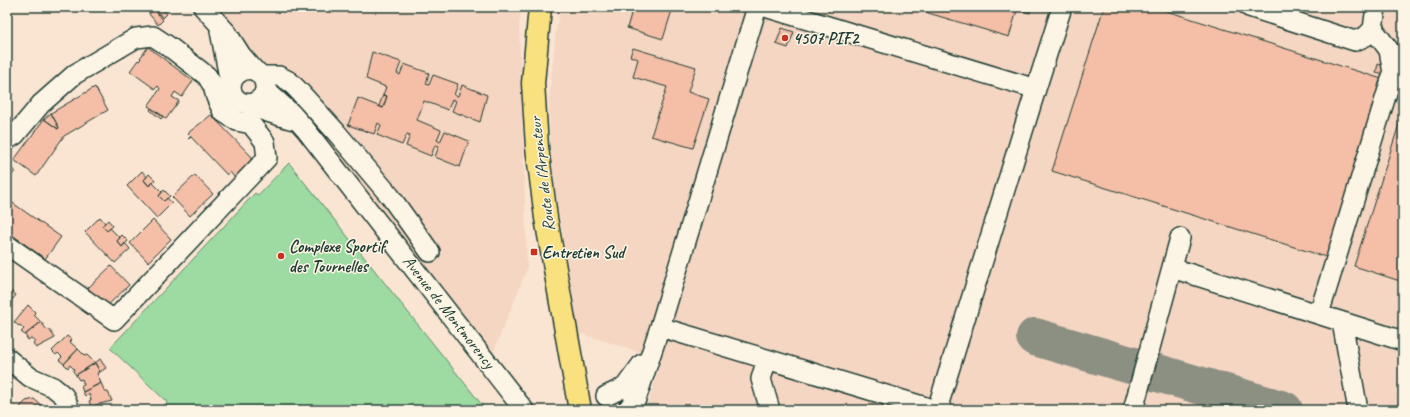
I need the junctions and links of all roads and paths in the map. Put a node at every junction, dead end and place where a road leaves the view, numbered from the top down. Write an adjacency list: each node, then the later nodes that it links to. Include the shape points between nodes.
1 (203, 7): 8 (street, Avenue de Montmorency)
2 (540, 7): 34 (main road, Route de l'Arpenteur, via 533,83 536,147)
3 (757, 7): 28 (street)
4 (765, 7): 15 (street)
5 (1062, 7): 15 (street)
6 (1249, 7): 9 (street, via 1355,40 1366,36)
7 (1376, 7): 9 (street)
8 (219, 26): 11 (street, Avenue de Montmorency); 13 (street, Avenue de Montmorency)
9 (1373, 29): 26 (street, via 1389,50 1393,73)
10 (166, 32): 12 (street, via 189,48)
11 (226, 62): 12 (street); 14 (street, Avenue de Montmorency)
12 (205, 76): 18 (street, via 213,86 223,112 237,121); 19 (street, via 153,36 136,38 75,74 41,104 15,135)
13 (261, 78): 14 (street, via 247,69 236,74); 16 (street, via 263,96); 17 (street, Avenue de Montmorency, via 270,94 291,113); 24 (street, via 279,76 297,89 390,196)
14 (231, 88): 16 (street, via 238,100)
15 (1036, 89): 40 (street, via 939,404)
16 (248, 104): 17 (street, Avenue de Montmorency)
17 (292, 123): 18 (street, via 260,120); 36 (street, Avenue de Montmorency, via 306,130)
18 (251, 125): 20 (street)
19 (7, 140)
20 (265, 142): 21 (street, via 275,151 276,161); 23 (street, via 267,158 114,320)
21 (255, 184)
22 (1180, 238): 25 (street)
23 (7, 245)
24 (430, 252)
25 (1172, 268): 26 (street); 41 (street)
26 (1318, 314): 27 (street)
27 (1342, 322): 29 (street); 42 (street)
28 (660, 327): 30 (street); 32 (street)
29 (1403, 341)
30 (650, 354): 33 (street, via 625,386); 37 (street, via 636,399)
31 (7, 358): 35 (street, via 30,377 53,387 64,396)
32 (767, 359): 38 (street, via 761,379); 39 (street, via 926,407)
33 (606, 396): 34 (street, via 586,394); 37 (street)
34 (578, 403)
35 (70, 410)
36 (524, 410)
37 (625, 410)
38 (770, 410)
39 (927, 410)
40 (942, 410)
41 (1133, 410)
42 (1358, 410)

